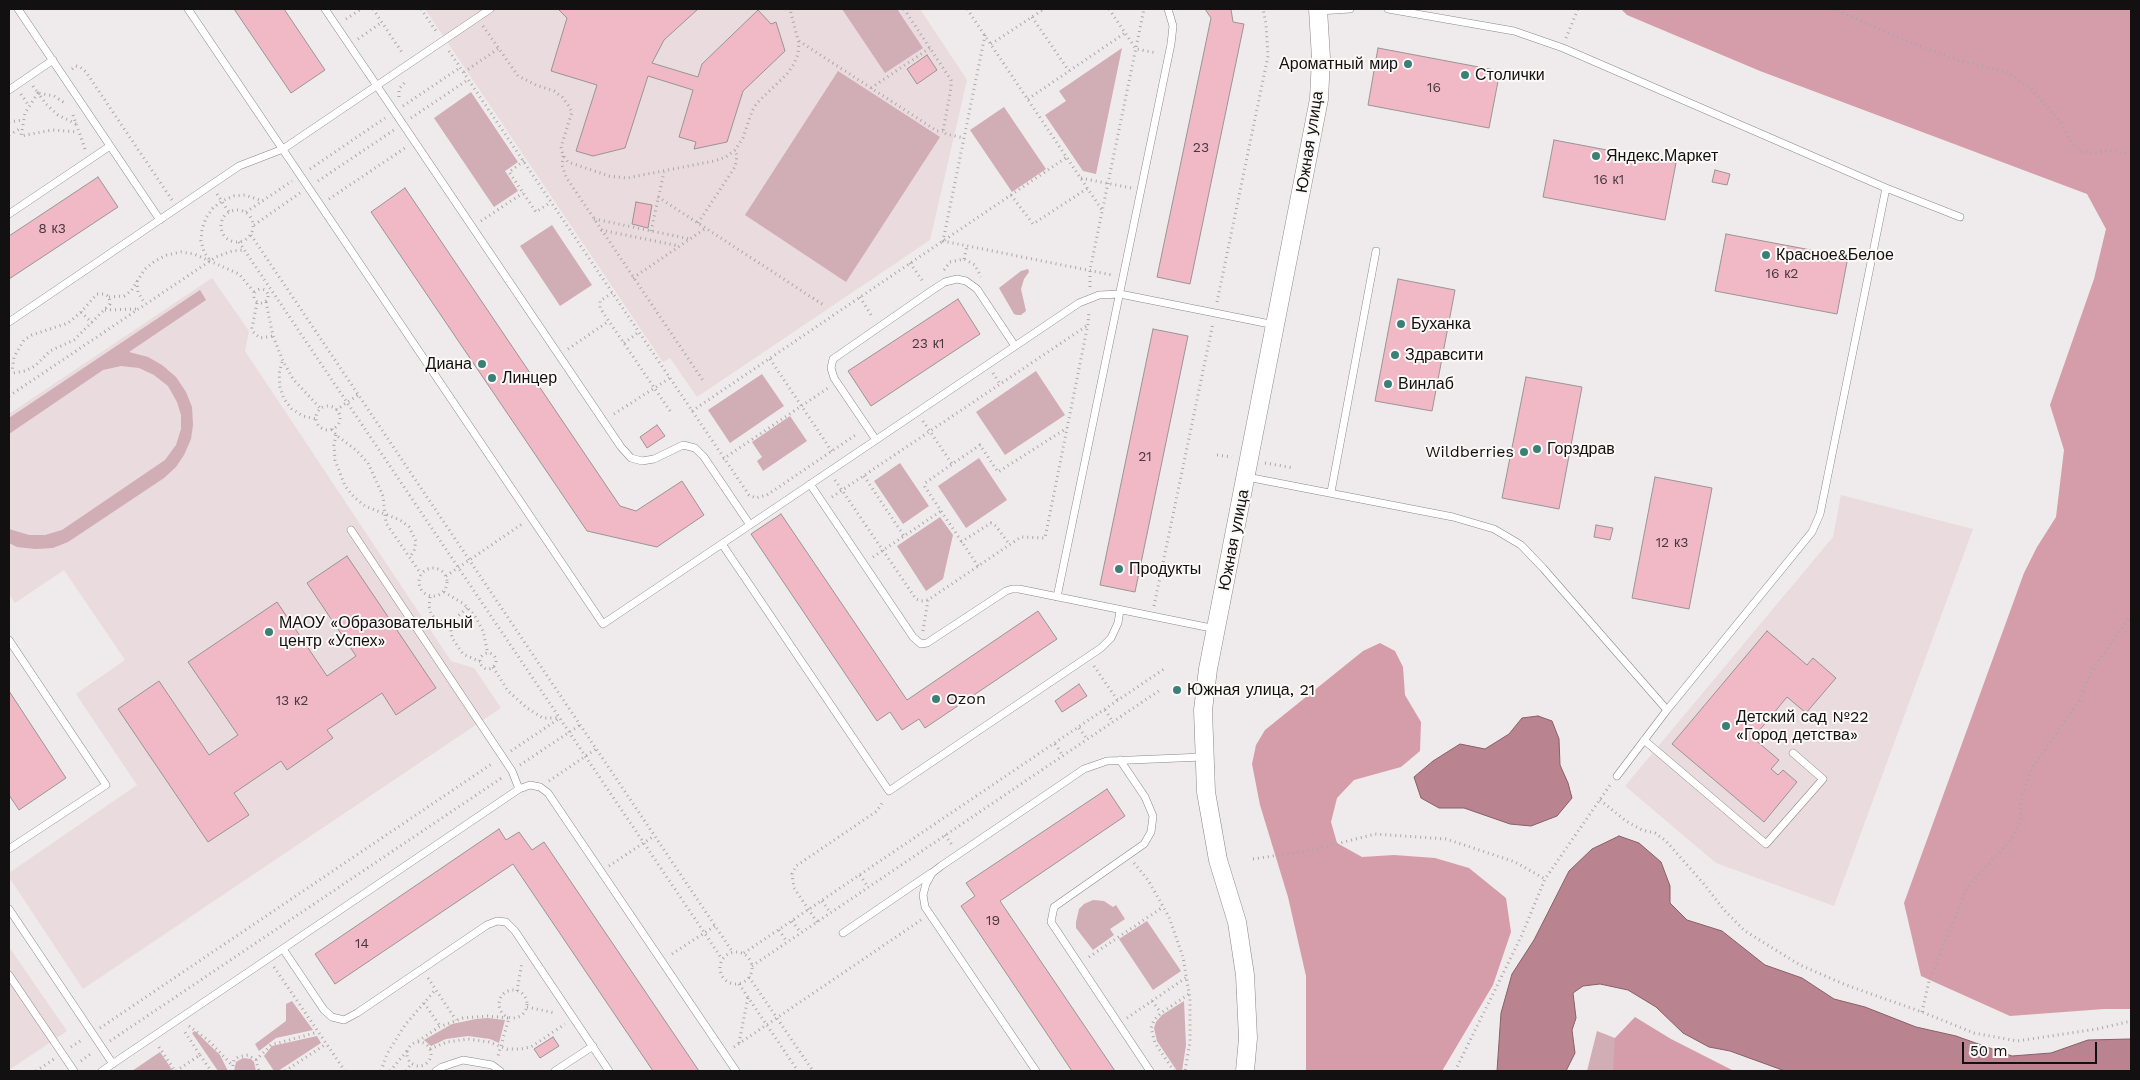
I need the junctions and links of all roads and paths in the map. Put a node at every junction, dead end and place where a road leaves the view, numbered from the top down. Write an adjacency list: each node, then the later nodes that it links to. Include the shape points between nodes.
1 (18, 9): 35 (lane)
2 (188, 9): 64 (lane)
3 (326, 9): 23 (lane)
4 (361, 9): 23 (path)
5 (373, 9): 22 (path)
6 (421, 9): 26 (path)
7 (490, 9): 20 (lane)
8 (790, 9): 27 (path)
9 (904, 9): 30 (path)
10 (967, 9): 25 (path)
11 (1044, 9): 21 (path)
12 (1109, 9): 24 (path)
13 (1144, 9): 33 (path)
14 (1168, 9): 34 (lane, via 1173,26)
15 (1350, 9): 19 (lane)
16 (1388, 9): 31 (lane, via 1514,31)
17 (1578, 9): 31 (path)
18 (1833, 9): 66 (path, via 1940,53 2006,72 2029,87 2060,121 2081,151 2108,150)
19 (1319, 10): 133 (street, Южная улица, via 1319,99)
20 (477, 17): 26 (lane); 32 (path)
21 (1032, 17): 29 (path); 39 (path)
22 (382, 22): 28 (path); 36 (path)
23 (337, 25): 28 (lane)
24 (1125, 33): 33 (path); 39 (path)
25 (985, 35): 29 (path); 61 (path)
26 (442, 40): 36 (lane); 37 (path)
27 (799, 41): 45 (path); 65 (path, via 794,64 757,103)
28 (349, 44): 44 (lane)
29 (991, 44): 48 (path)
30 (930, 48): 45 (path); 58 (path, via 951,84)
31 (1563, 48): 78 (lane)
32 (498, 49): 38 (path); 67 (path, via 518,76 554,91 568,104 572,112 561,147)
33 (1136, 49): 34 (path); 74 (path)
34 (1169, 55): 79 (lane)
35 (52, 60): 40 (lane); 41 (lane)
36 (410, 63): 44 (lane)
37 (461, 68): 38 (path); 49 (path)
38 (464, 72): 43 (path)
39 (1069, 72): 48 (path)
40 (63, 75): 63 (lane); 87 (path, via 76,66 82,68)
41 (27, 77): 46 (lane); 47 (path)
42 (409, 77): 49 (path, via 399,89)
43 (469, 79): 56 (path); 70 (path)
44 (377, 85): 52 (lane); 64 (lane)
45 (871, 88): 58 (path, via 936,131)
46 (9, 90)
47 (38, 93): 50 (path, via 54,96); 53 (path); 55 (path, via 58,115)
48 (1028, 99): 68 (path)
49 (404, 106): 52 (path)
50 (69, 107)
51 (71, 112): 55 (path)
52 (395, 112): 56 (lane); 72 (path)
53 (23, 120): 54 (path); 57 (path)
54 (9, 122)
55 (76, 124): 59 (path)
56 (403, 124): 62 (lane); 76 (path)
57 (21, 128): 59 (path, via 21,136 52,130); 60 (path)
58 (943, 131): 61 (path)
59 (78, 132): 69 (path, via 84,143)
60 (9, 135)
61 (964, 138): 103 (path)
62 (414, 141): 86 (path); 97 (lane)
63 (110, 146): 69 (lane); 94 (lane)
64 (283, 149): 72 (lane); 75 (lane, via 239,166)
65 (735, 150): 71 (path, via 714,161); 95 (path, via 735,167)
66 (2131, 155)
67 (563, 156): 71 (path, via 577,166 619,178); 93 (path, via 563,171)
68 (1067, 157): 73 (path); 81 (path)
69 (85, 162): 91 (lane)
70 (524, 162): 80 (path, via 509,172); 85 (path)
71 (664, 172): 82 (path)
72 (301, 175): 76 (lane); 84 (path)
73 (1081, 178): 74 (path); 77 (path)
74 (1108, 183): 79 (path); 88 (path)
75 (211, 185): 83 (path); 87 (lane)
76 (309, 187): 86 (lane); 96 (path)
77 (1088, 188): 81 (path, via 1033,224); 88 (path)
78 (1886, 188): 92 (lane); 211 (lane, via 1820,514 1812,532)
79 (1141, 190): 113 (lane)
80 (523, 193): 85 (path, via 536,212); 97 (path)
81 (1011, 195): 103 (path)
82 (658, 197): 95 (path); 100 (path)
83 (222, 201): 84 (path, via 245,195); 89 (path); 110 (path, via 213,208 202,229 204,252)
84 (263, 201): 90 (path)
85 (551, 202): 118 (path)
86 (320, 205): 177 (lane)
87 (177, 208): 94 (lane)
88 (1103, 210): 112 (path)
89 (229, 212): 90 (path); 104 (path, via 221,224 223,234)
90 (246, 212): 96 (path)
91 (9, 214)
92 (1960, 217)
93 (594, 219): 99 (path); 100 (path)
94 (160, 220): 130 (lane)
95 (698, 223): 98 (path)
96 (254, 225): 101 (path)
97 (472, 227): 138 (lane)
98 (706, 228): 102 (path); 125 (path)
99 (601, 230): 105 (path); 114 (path)
100 (651, 231): 102 (path)
101 (251, 236): 104 (path); 146 (path)
102 (690, 239): 105 (path)
103 (943, 241): 106 (path); 111 (path)
104 (239, 242): 107 (path)
105 (680, 246): 114 (path)
106 (967, 246): 109 (path); 112 (path)
107 (245, 250): 110 (path, via 232,251); 148 (path)
108 (1376, 251): 173 (lane)
109 (964, 259)
110 (210, 261): 115 (path, via 181,252 167,255 155,260); 116 (path, via 239,274); 124 (path)
111 (910, 263): 117 (path); 121 (path)
112 (1090, 270): 113 (path)
113 (1123, 277): 119 (lane)
114 (633, 278): 143 (path)
115 (137, 280): 120 (path, via 124,296); 124 (path, via 138,292)
116 (254, 292): 122 (path, via 266,291); 123 (path)
117 (930, 292): 132 (lane); 137 (lane, via 945,282 966,281 976,289)
118 (612, 293): 129 (path, via 600,302); 134 (path)
119 (1120, 294): 133 (lane); 137 (lane, via 1099,295 1079,303); 194 (lane)
120 (109, 297): 127 (path, via 110,304); 128 (path, via 98,294)
121 (860, 297): 132 (path); 139 (path)
122 (266, 302): 123 (path); 135 (path)
123 (257, 303): 135 (path, via 253,332 260,338)
124 (145, 304): 126 (path)
125 (825, 306)
126 (137, 309): 127 (path); 147 (path)
127 (104, 310): 131 (path)
128 (82, 312): 131 (path); 141 (path, via 62,326 24,340)
129 (609, 321): 136 (path); 138 (path)
130 (9, 322)
131 (92, 323): 141 (path, via 74,340 50,351 35,366 25,371)
132 (879, 326): 144 (lane, via 833,360 831,368)
133 (1276, 326): 170 (street, Южная улица)
134 (639, 332): 136 (path); 142 (path)
135 (273, 336): 140 (path)
136 (624, 343): 145 (path)
137 (1015, 346): 154 (lane)
138 (559, 355): 167 (lane, via 631,458 642,461 654,459 683,445 695,448)
139 (769, 358): 149 (path); 153 (path)
140 (283, 361): 150 (path, via 293,379); 156 (path, via 279,374 284,399 303,416)
141 (10, 372)
142 (670, 378): 145 (path); 153 (path)
143 (704, 382)
144 (836, 382): 149 (path); 158 (lane)
145 (654, 388): 152 (path); 155 (path)
146 (358, 395): 148 (path); 186 (path)
147 (9, 396)
148 (348, 402): 151 (path); 189 (path)
149 (802, 406): 163 (path); 164 (path)
150 (320, 409): 151 (path); 156 (path)
151 (336, 410): 159 (path, via 339,421)
152 (670, 411)
153 (692, 411): 164 (path)
154 (917, 412): 160 (path); 162 (lane)
155 (612, 414)
156 (316, 419): 159 (path, via 321,428)
157 (1067, 427): 160 (path, via 1088,324); 166 (path, via 998,472 980,445); 183 (path, via 1045,538 1021,537)
158 (867, 428): 162 (lane); 163 (path)
159 (332, 429): 161 (path)
160 (930, 431): 166 (path); 169 (path)
161 (336, 435): 176 (path, via 368,462 383,496); 176 (path, via 335,460 345,486 365,506)
162 (876, 440): 165 (lane)
163 (832, 451): 164 (path, via 760,498 749,495); 165 (path)
164 (724, 458): 167 (path)
165 (840, 464): 168 (lane)
166 (952, 464): 175 (path, via 924,485)
167 (711, 467): 178 (lane)
168 (829, 471): 171 (lane); 172 (path)
169 (864, 476): 172 (path); 180 (path)
170 (1247, 477): 173 (lane); 200 (street, Южная улица)
171 (810, 484): 174 (lane); 178 (lane)
172 (842, 490): 174 (path); 184 (path)
173 (1331, 492): 211 (lane, via 1494,528 1520,545 1543,568)
174 (823, 503): 187 (lane)
175 (941, 511): 180 (path); 181 (path)
176 (384, 514): 185 (path); 185 (path, via 400,520 414,534 416,547)
177 (531, 518): 182 (lane, via 603,624); 186 (path)
178 (750, 525): 182 (lane)
179 (351, 530): 224 (lane)
180 (904, 536): 184 (path)
181 (961, 542): 183 (path, via 991,523); 188 (path)
182 (722, 544): 231 (lane)
183 (1009, 545): 188 (path)
184 (883, 550): 187 (path); 195 (path, via 916,599)
185 (410, 557): 190 (path)
186 (469, 560): 189 (path); 214 (path)
187 (864, 563): 202 (lane)
188 (978, 566): 195 (path)
189 (458, 567): 191 (path); 212 (path)
190 (421, 574): 191 (path, via 434,568); 193 (path, via 419,588)
191 (446, 576): 192 (path)
192 (444, 592): 193 (path); 196 (path)
193 (430, 597): 199 (path, via 431,614 436,620)
194 (1057, 597): 197 (lane); 202 (lane, via 1019,589 1006,591 927,644)
195 (928, 600): 202 (path)
196 (467, 608): 199 (path); 203 (path, via 483,631)
197 (1120, 610): 200 (lane); 204 (lane, via 1111,638)
198 (2131, 616): 278 (path, via 2092,670 2079,702 2034,766 2022,795 2020,821 2011,840 1968,886 1929,981)
199 (450, 623): 205 (path, via 457,647 463,654)
200 (1216, 629): 225 (street, Южная улица, via 1203,710)
201 (9, 640): 235 (lane, via 106,784)
202 (921, 644)
203 (488, 654): 205 (path); 206 (path, via 495,657)
204 (1088, 657): 209 (path); 231 (lane)
205 (481, 662): 206 (path, via 485,668)
206 (493, 667): 212 (path, via 508,690 527,708 543,718)
207 (1164, 669): 209 (path)
208 (1160, 690): 213 (path)
209 (1118, 701): 210 (path)
210 (1105, 710): 213 (path); 215 (path)
211 (1667, 710): 218 (lane)
212 (560, 718): 216 (path); 224 (path)
213 (1113, 722): 217 (path)
214 (580, 725): 216 (path); 220 (path)
215 (1078, 728): 217 (path); 219 (path)
216 (569, 732): 222 (path); 227 (path)
217 (1087, 740): 223 (path)
218 (1644, 740): 221 (lane, via 1766,844 1823,779); 228 (lane)
219 (1055, 744): 223 (path); 240 (path)
220 (596, 749): 222 (path); 233 (path)
221 (1793, 753)
222 (585, 756): 229 (path); 234 (path)
223 (1063, 756): 242 (path)
224 (502, 757): 227 (lane); 290 (path)
225 (1204, 757): 226 (lane); 330 (street, Южная улица, via 1206,792 1218,860 1237,922 1246,974 1248,1038)
226 (1120, 760): 236 (lane, via 1145,797 1153,816 1151,832 1144,844); 238 (lane, via 1084,769)
227 (512, 771): 230 (lane); 296 (path)
228 (1617, 776): 232 (path)
229 (540, 787): 230 (lane); 239 (lane, via 548,793)
230 (519, 789): 258 (lane)
231 (889, 792): 246 (path, via 877,811 796,866 792,874 794,888)
232 (1600, 800): 241 (path); 278 (path, via 1626,821 1666,841 1745,931 1800,965)
233 (654, 836): 234 (path); 251 (path)
234 (644, 843): 239 (path); 254 (path)
235 (9, 849)
236 (1128, 855): 244 (path, via 1148,880); 264 (lane, via 1054,907 1051,914 1054,929)
237 (1253, 859): 241 (path, via 1313,850 1375,834 1419,837 1446,839 1515,862)
238 (941, 866): 248 (lane, via 932,873 923,895); 253 (lane)
239 (601, 872): 263 (lane)
240 (860, 875): 242 (path); 243 (path)
241 (1545, 879): 331 (path, via 1521,937)
242 (868, 887): 247 (path)
243 (822, 901): 246 (path); 247 (path)
244 (1163, 907): 264 (path); 269 (path, via 1183,957)
245 (9, 909): 290 (lane)
246 (809, 910): 249 (path); 250 (path)
247 (830, 913): 250 (path)
248 (930, 914): 282 (path); 326 (lane)
249 (792, 921): 252 (path); 255 (path)
250 (817, 922): 255 (path)
251 (715, 926): 254 (path); 259 (path)
252 (778, 930): 256 (path); 260 (path)
253 (843, 932)
254 (704, 933): 262 (path); 263 (path)
255 (801, 933): 256 (path)
256 (787, 942): 265 (path)
257 (525, 946): 266 (lane, via 506,922 497,921); 272 (path); 281 (lane)
258 (283, 949): 261 (lane); 266 (lane, via 324,1010 332,1017 344,1020)
259 (732, 951): 260 (path); 262 (path)
260 (744, 953): 265 (path)
261 (268, 958): 283 (lane); 289 (path)
262 (722, 959): 270 (path, via 719,968 722,977 729,983)
263 (662, 961): 301 (lane)
264 (1078, 964): 286 (lane)
265 (752, 966): 268 (path)
266 (422, 969): 271 (path)
267 (9, 975): 300 (lane)
268 (749, 977): 270 (path); 282 (path)
269 (1187, 977): 273 (path); 275 (path)
270 (739, 984): 274 (path)
271 (436, 989): 276 (path); 284 (path)
272 (517, 991): 277 (path, via 525,997); 280 (path, via 506,992 499,1000 500,1011)
273 (1189, 994): 279 (path); 329 (path, via 1190,1042)
274 (748, 997): 287 (path); 293 (path)
275 (1152, 1001): 279 (path); 286 (path)
276 (424, 1003): 288 (path); 317 (path, via 392,1045)
277 (527, 1007): 280 (path, via 518,1018); 281 (path)
278 (1922, 1012): 285 (path, via 1974,1033 2017,1041)
279 (1160, 1013): 328 (path, via 1154,1020 1151,1034)
280 (509, 1018): 284 (path, via 476,1016); 297 (path)
281 (574, 1018): 295 (lane); 297 (path, via 530,1046 514,1050)
282 (777, 1018): 287 (path); 325 (path)
283 (177, 1020): 291 (lane); 302 (path); 306 (path, via 208,1040)
284 (456, 1020): 288 (path)
285 (2131, 1021)
286 (1118, 1024): 327 (lane)
287 (767, 1025): 293 (path); 324 (path)
288 (440, 1026): 292 (path)
289 (318, 1032): 294 (path); 303 (path, via 271,1045)
290 (92, 1033): 296 (lane); 300 (path)
291 (152, 1037): 304 (lane); 311 (path)
292 (418, 1041): 298 (path, via 426,1043); 299 (path, via 410,1044)
293 (739, 1043): 301 (path)
294 (326, 1044): 315 (path); 316 (path)
295 (592, 1046): 321 (lane); 322 (lane)
296 (102, 1047): 304 (lane); 307 (path)
297 (501, 1047): 298 (path, via 468,1039); 308 (path)
298 (430, 1049): 305 (path, via 432,1054 428,1062 420,1066)
299 (407, 1051): 305 (path); 318 (path)
300 (62, 1054): 307 (lane); 309 (path)
301 (724, 1054): 323 (lane)
302 (200, 1055): 311 (path); 312 (path)
303 (256, 1060): 306 (path, via 242,1055); 314 (path)
304 (113, 1064): 310 (lane)
305 (411, 1064): 319 (path)
306 (232, 1065): 313 (path)
307 (73, 1069)
308 (498, 1069): 320 (lane, via 463,1060)
309 (36, 1071)
310 (102, 1071)
311 (176, 1071)
312 (212, 1071)
313 (232, 1071)
314 (259, 1071)
315 (285, 1071)
316 (344, 1071)
317 (381, 1071)
318 (390, 1071)
319 (406, 1071)
320 (436, 1071)
321 (555, 1071)
322 (610, 1071)
323 (736, 1071)
324 (798, 1071)
325 (813, 1071)
326 (1036, 1071)
327 (1150, 1071)
328 (1174, 1071)
329 (1185, 1071)
330 (1245, 1071)
331 (1455, 1071)

